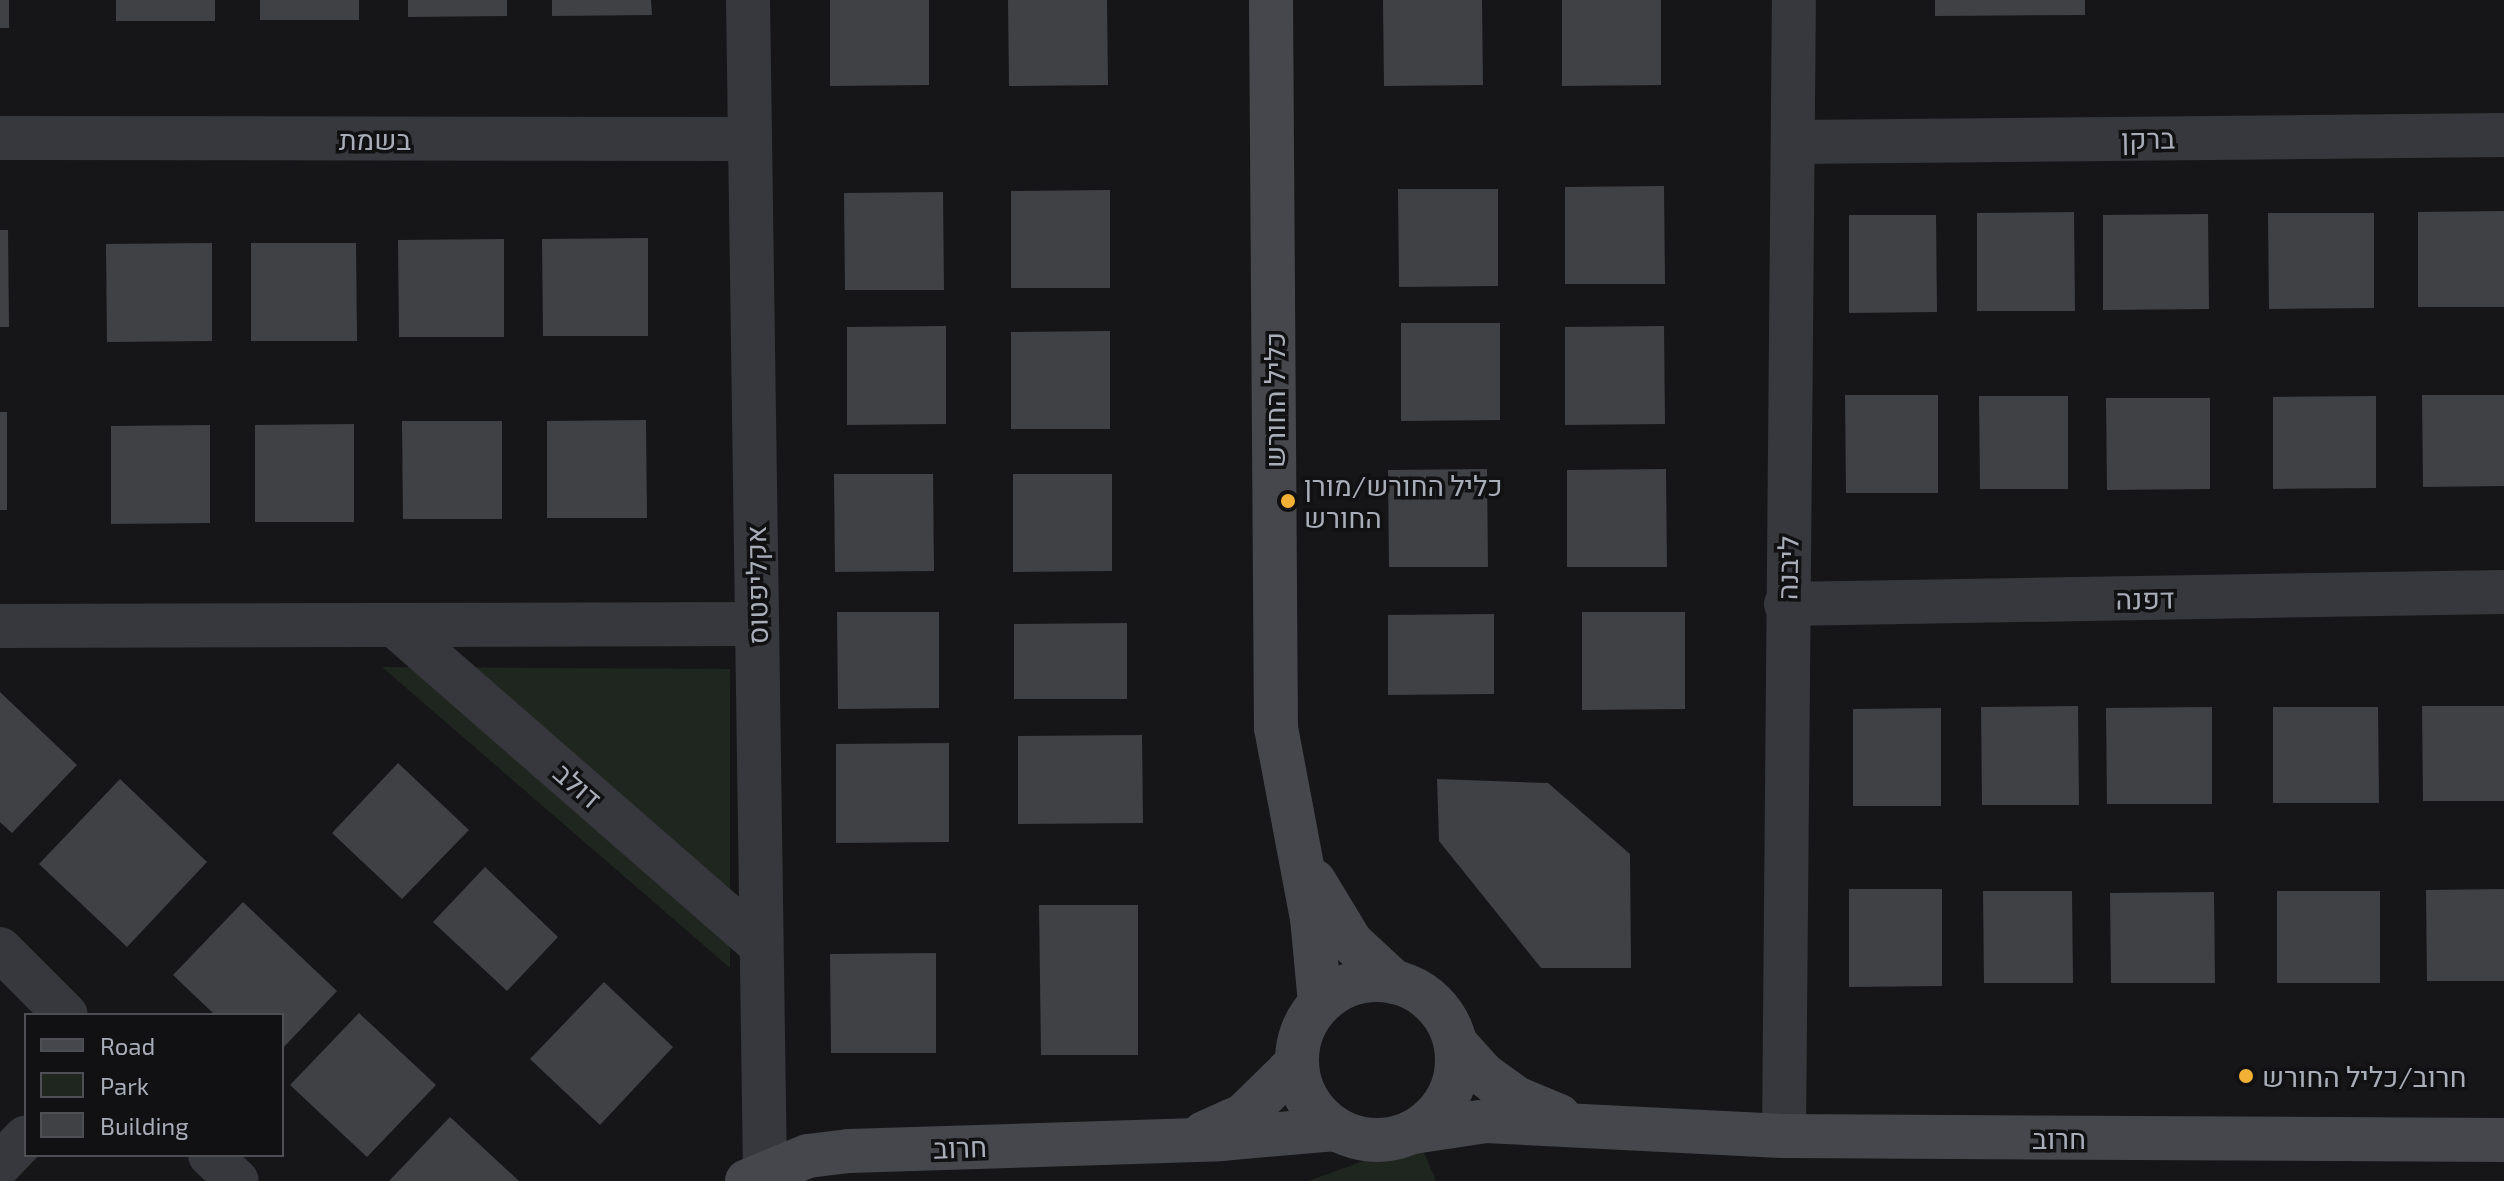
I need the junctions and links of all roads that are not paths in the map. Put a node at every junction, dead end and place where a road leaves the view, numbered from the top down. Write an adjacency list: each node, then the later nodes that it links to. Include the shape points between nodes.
1 (748, 0): 6 (street, אקליפטוס)
2 (1271, 0): 13 (street, כליל החורש, via 1276,728)
3 (1794, 0): 7 (street, ליבנה)
4 (2504, 135): 7 (street, ברקן)
5 (0, 138): 6 (street, בשמת)
6 (750, 139): 10 (street, אקליפטוס)
7 (1793, 142): 9 (street, ליבנה)
8 (2504, 592): 9 (street, דפנה)
9 (1786, 604): 24 (street, ליבנה)
10 (757, 624): 11 (street); 14 (street, אקליפטוס)
11 (394, 625): 12 (street); 14 (street, דולב)
12 (0, 626)
13 (1298, 846): 16 (street, כליל החורש, via 1351,942); 17 (street, כליל החורש)
14 (761, 945): 30 (street, אקליפטוס)
15 (0, 949): 18 (street)
16 (1394, 982): 17 (street, via 1354,983); 19 (street, via 1434,1004)
17 (1320, 1003): 20 (street, via 1298,1042)
18 (64, 1013)
19 (1456, 1044): 22 (street, חרוב, via 1483,1074 1516,1098); 23 (street, via 1457,1070 1449,1095 1434,1117)
20 (1297, 1063): 21 (street, via 1302,1090); 27 (street, חרוב, via 1244,1115)
21 (1336, 1129): 23 (street, via 1361,1139); 27 (street, חרוב)
22 (1615, 1131): 23 (street, חרוב, via 1486,1121); 24 (street, חרוב)
23 (1413, 1132)
24 (1784, 1136): 26 (street, חרוב)
25 (24, 1139): 29 (street)
26 (2504, 1140)
27 (1178, 1141): 30 (street, חרוב, via 849,1151)
28 (212, 1157): 31 (street)
29 (0, 1164)
30 (756, 1175)
31 (237, 1181)

